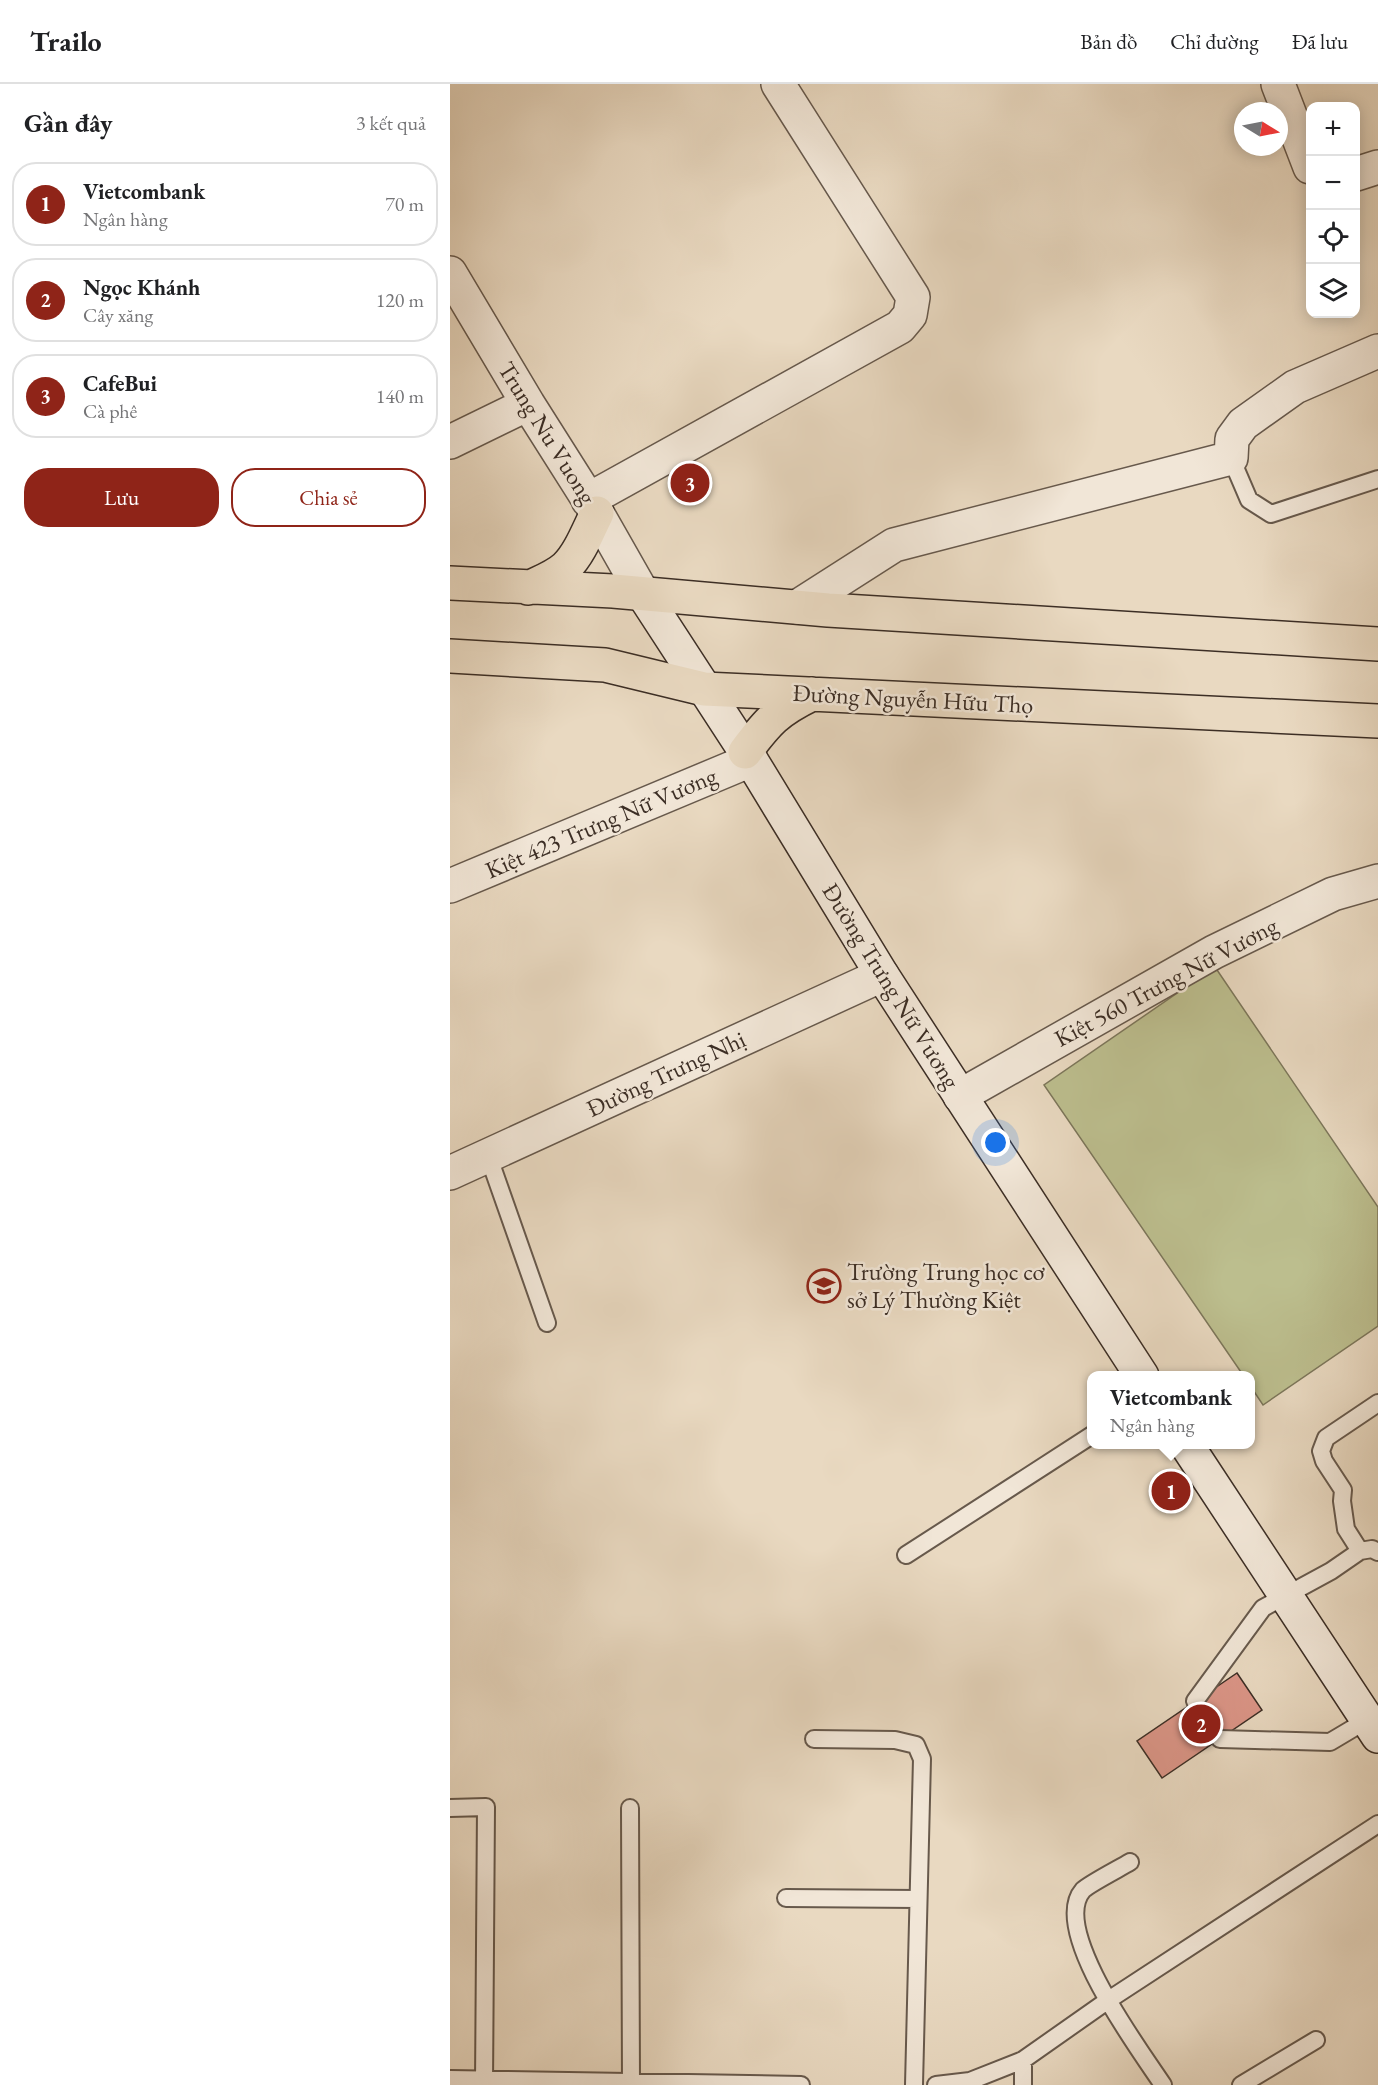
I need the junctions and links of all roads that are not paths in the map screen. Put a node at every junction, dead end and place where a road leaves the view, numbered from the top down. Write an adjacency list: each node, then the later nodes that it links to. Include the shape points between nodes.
1 (778, 84): 12 (street, via 913,297 910,315 900,327)
2 (1278, 84): 3 (street)
3 (1307, 156)
4 (1378, 167): 5 (street)
5 (1360, 173)
6 (450, 273): 8 (street, Trung Nu Vuong)
7 (1378, 351): 10 (street, via 1295,387 1243,424 1232,439)
8 (528, 404): 9 (street); 12 (street, Trung Nu Vuong)
9 (450, 442)
10 (1231, 458): 11 (lane, via 1249,500 1270,514); 16 (street, via 894,545)
11 (1378, 479)
12 (593, 507): 14 (main road, via 576,553 566,567); 15 (street, Trung Nu Vuong)
13 (450, 584): 14 (main road)
14 (528, 588): 15 (main road)
15 (643, 594): 16 (main road); 19 (street, Đường Trưng Nữ Vương)
16 (797, 607): 17 (main road)
17 (1378, 644)
18 (450, 656): 19 (main road, Đường Nguyễn Hữu Thọ, via 604,665)
19 (704, 689): 20 (main road, Đường Nguyễn Hữu Thọ); 22 (street, Đường Trưng Nữ Vương)
20 (812, 694): 21 (main road, Đường Nguyễn Hữu Thọ); 22 (main road, via 774,717)
21 (1378, 721)
22 (748, 756): 24 (street, Kiệt 423 Trưng Nữ Vương); 25 (street, Đường Trưng Nữ Vương)
23 (1378, 881): 26 (street, Kiệt 560 Trưng Nữ Vương, via 1333,894 1214,952)
24 (450, 886)
25 (882, 975): 26 (street, Đường Trưng Nữ Vương); 27 (street, Đường Trưng Nhị)
26 (960, 1096): 30 (street, Đường Trưng Nữ Vương)
27 (488, 1155): 28 (street, Đường Trưng Nhị); 29 (lane)
28 (450, 1173)
29 (547, 1323)
30 (1139, 1371)
31 (1378, 1403): 34 (lane, via 1326,1438 1321,1451 1343,1490 1346,1528)
32 (1087, 1438): 36 (lane)
33 (1189, 1449): 37 (street)
34 (1360, 1551): 35 (lane); 37 (lane)
35 (1378, 1552)
36 (906, 1555)
37 (1285, 1595): 38 (lane, via 1263,1608); 39 (street)
38 (1195, 1701)
39 (1373, 1728): 41 (lane, via 1330,1742)
40 (814, 1739): 47 (lane, via 916,1744 922,1759)
41 (1220, 1739)
42 (450, 1808): 52 (lane, via 486,1807)
43 (630, 1809): 53 (lane)
44 (1378, 1824): 48 (lane)
45 (1130, 1862): 48 (lane, via 1083,1891 1074,1912 1077,1933)
46 (786, 1898): 47 (lane)
47 (918, 1899): 56 (lane)
48 (1107, 2001): 50 (lane); 59 (lane)
49 (1316, 2040): 60 (lane)
50 (1023, 2060): 57 (lane, via 970,2081); 58 (lane)
51 (450, 2079): 52 (lane)
52 (484, 2082): 53 (lane)
53 (631, 2083): 54 (lane)
54 (777, 2085): 55 (lane)
55 (801, 2085)
56 (914, 2085)
57 (936, 2085)
58 (1023, 2085)
59 (1163, 2085)
60 (1241, 2085)

